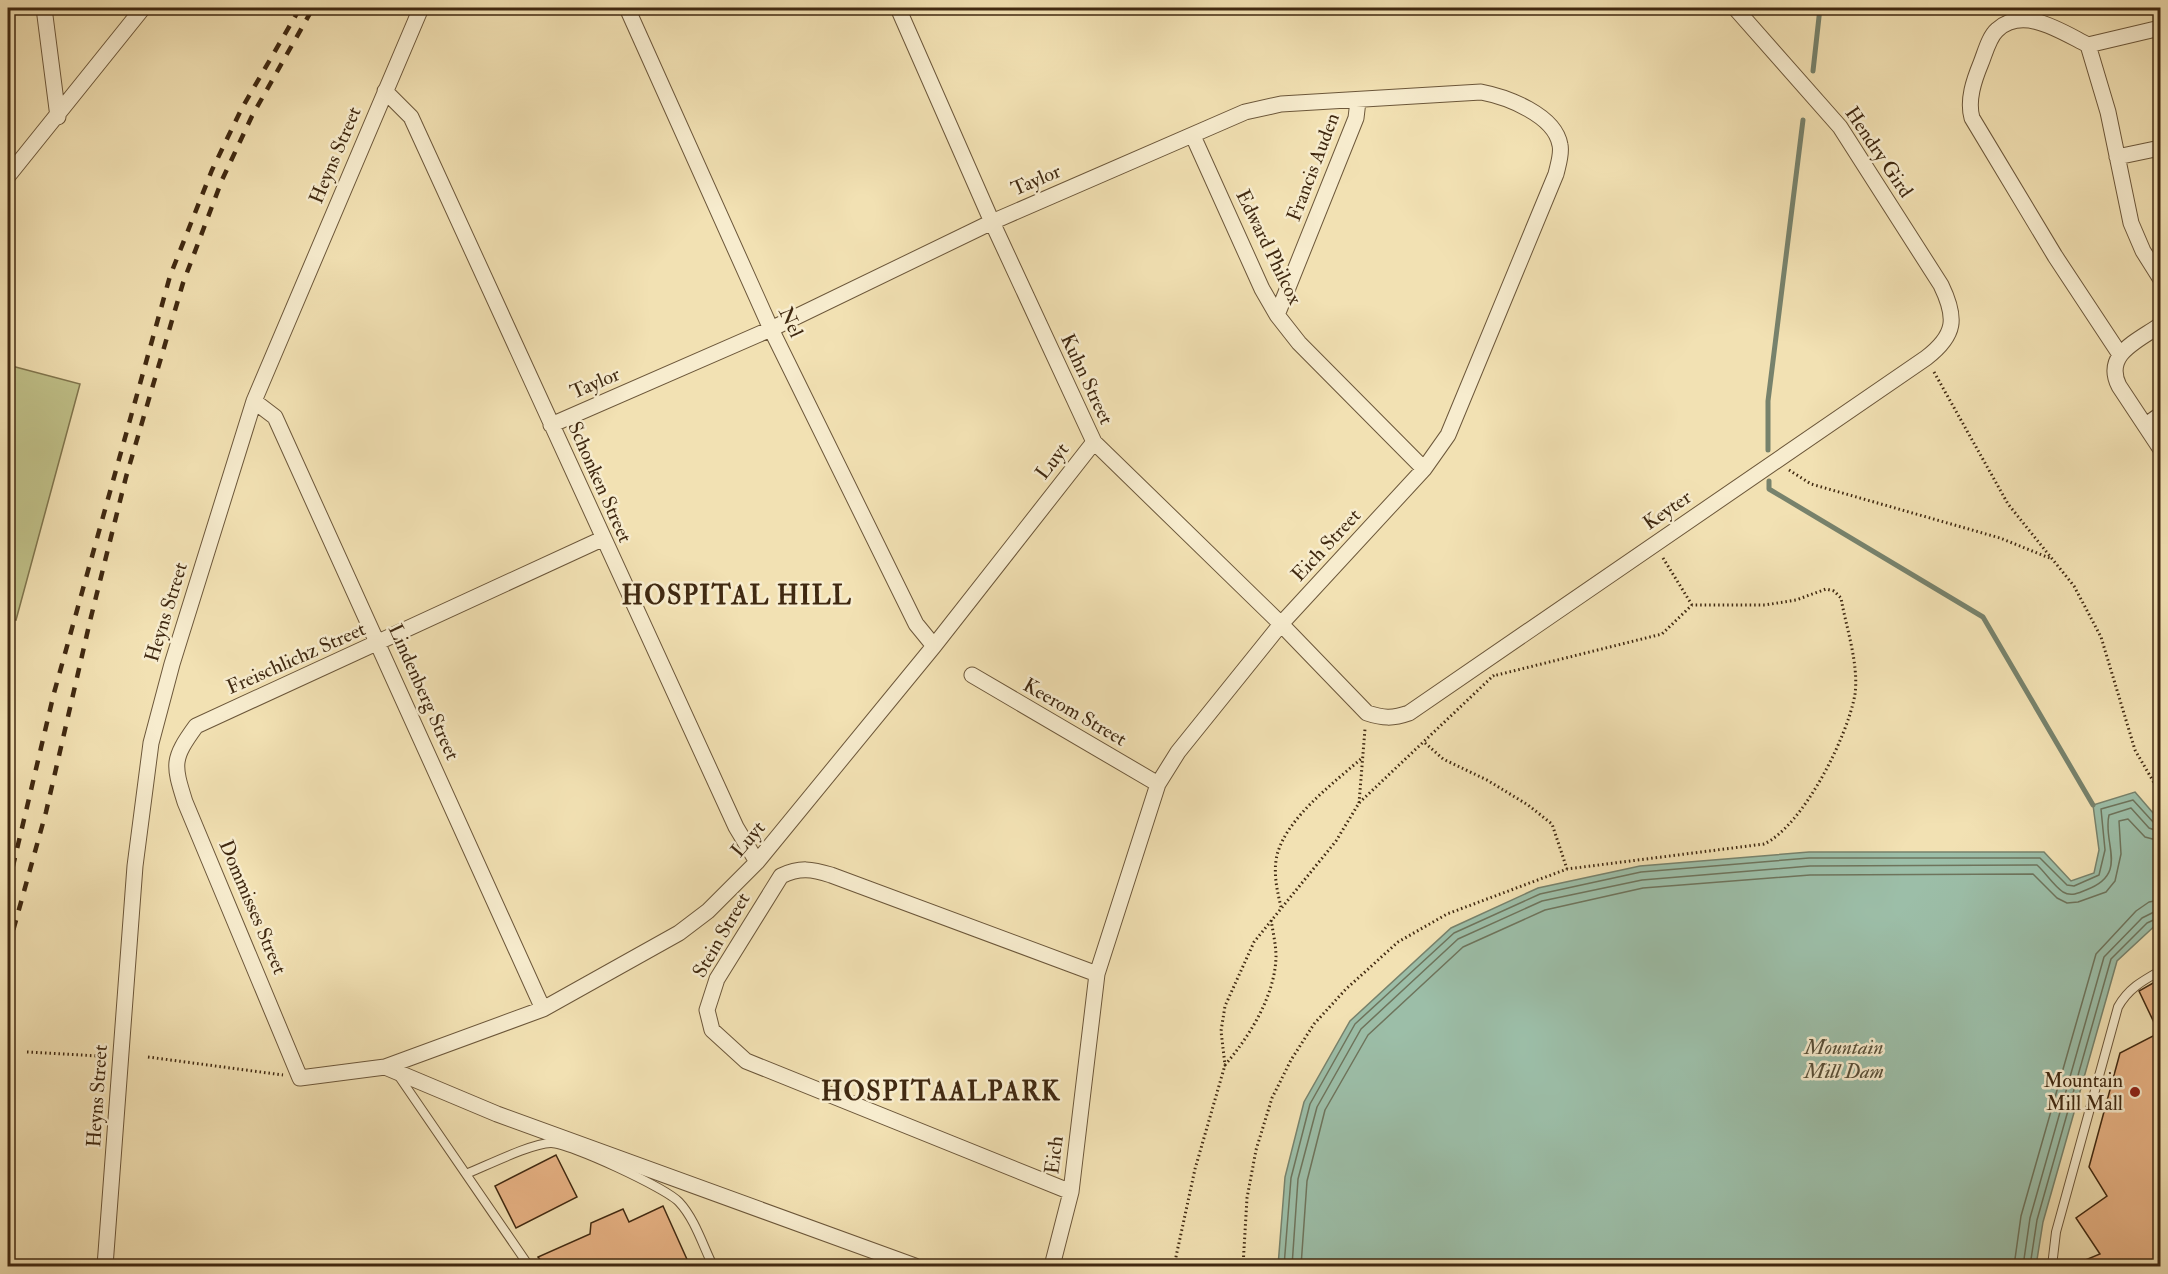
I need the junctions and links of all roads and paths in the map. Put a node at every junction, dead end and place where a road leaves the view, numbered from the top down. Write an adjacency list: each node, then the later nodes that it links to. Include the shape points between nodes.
1 (44, 8): 11 (street)
2 (143, 8): 11 (street)
3 (421, 8): 9 (street, Heyns Street)
4 (627, 8): 21 (street, Nel)
5 (898, 8): 17 (street, Kuhn Street)
6 (1735, 8): 22 (street, Hendry Gird, via 1846,136 1941,285 1952,311)
7 (2160, 28): 8 (street)
8 (2088, 45): 15 (street, via 2109,112); 23 (street, via 2040,23 2010,20 1996,30 1988,45 1969,108 1997,160)
9 (386, 91): 25 (street, Heyns Street); 27 (street, Schonken Street, via 411,117)
10 (1358, 101): 12 (street, Taylor, via 1491,94 1525,106); 13 (street, Taylor, via 1281,104 1245,112); 19 (street, Francis Auden, via 1356,118)
11 (58, 117): 16 (street)
12 (1556, 132): 32 (street, Eich Street, via 1561,147 1556,174 1448,435)
13 (1193, 136): 17 (street, Taylor); 19 (street, Edward Philcox)
14 (2160, 148): 15 (street)
15 (2117, 157): 18 (street, via 2131,223 2143,251)
16 (8, 176)
17 (992, 222): 21 (street, Taylor); 29 (street, Kuhn Street)
18 (2160, 275)
19 (1277, 315): 32 (street, Edward Philcox, via 1299,343)
20 (2160, 325): 23 (street)
21 (771, 329): 27 (street, Taylor); 39 (street, Nel, via 916,624)
22 (1947, 338): 24 (street, Keyter)
23 (2119, 353): 28 (street, via 2114,375)
24 (1926, 357): 31 (street, Keyter); 35 (path, via 2008,504)
25 (254, 401): 38 (street, Lindenberg Street, via 275,417); 65 (street, Heyns Street, via 184,622 152,743 135,866)
26 (2160, 415): 28 (street)
27 (551, 425): 33 (street, Schonken Street)
28 (2146, 425): 30 (street)
29 (1094, 442): 37 (street, Kuhn Street); 39 (street, Luyt)
30 (2160, 448)
31 (1775, 461): 34 (street, Keyter); 35 (path, via 1811,484 2001,538)
32 (1424, 469): 37 (street, Eich Street)
33 (602, 539): 38 (street, Freischlichz Street); 50 (street, Schonken Street, via 736,827)
34 (1654, 544): 36 (path); 43 (street, Keyter, via 1408,713 1394,718)
35 (2053, 560): 48 (path, via 2074,586 2101,637 2135,750)
36 (1692, 605): 42 (path, via 1662,634); 51 (path, via 1765,605 1796,600 1826,589 1838,594 1855,692 1827,768 1792,822 1778,837 1764,844)
37 (1281, 624): 43 (street, Kuhn Street); 47 (street, Eich Street, via 1178,752)
38 (380, 644): 45 (street, Freischlichz Street, via 196,726); 56 (street, Lindenberg Street)
39 (934, 646): 50 (street, Luyt)
40 (1499, 667): 42 (path)
41 (972, 675): 47 (street, Keerom Street)
42 (1493, 676): 44 (path)
43 (1367, 713): 46 (path)
44 (1425, 743): 49 (path); 51 (path, via 1443,759 1487,780 1552,824)
45 (179, 750): 62 (street, Dommisses Street, via 177,776 185,802)
46 (1363, 757): 49 (path); 52 (path, via 1300,813 1277,854 1275,879)
47 (1158, 784): 55 (street, Eich Street)
48 (2160, 793)
49 (1359, 803): 52 (path, via 1336,842)
50 (757, 862): 56 (street, Luyt, via 680,933)
51 (1567, 869): 71 (path, via 1447,914 1398,942 1314,1024 1272,1098 1256,1150 1247,1198)
52 (1281, 908): 53 (path)
53 (1272, 920): 60 (path, via 1254,942 1226,1006 1221,1031); 60 (path, via 1276,958 1268,992 1243,1044)
54 (2160, 971): 72 (lane, via 2136,985 2118,1007 2056,1232)
55 (1096, 974): 64 (street, Eich); 64 (street, Stein Street, via 831,875 796,869 782,876 776,885 717,979 707,1010 712,1030 746,1061)
56 (543, 1009): 61 (street, Luyt)
57 (27, 1052): 58 (path)
58 (98, 1056)
59 (148, 1057): 62 (path)
60 (1225, 1065): 70 (path, via 1195,1169)
61 (390, 1069): 62 (street, Luyt); 63 (lane); 68 (street, via 497,1114)
62 (300, 1078)
63 (465, 1174): 66 (lane); 67 (lane, via 545,1143 566,1146 653,1185 678,1201)
64 (1071, 1192): 69 (street, Eich)
65 (105, 1266)
66 (529, 1266)
67 (713, 1266)
68 (915, 1266)
69 (1052, 1266)
70 (1174, 1266)
71 (1243, 1266)
72 (2052, 1266)

